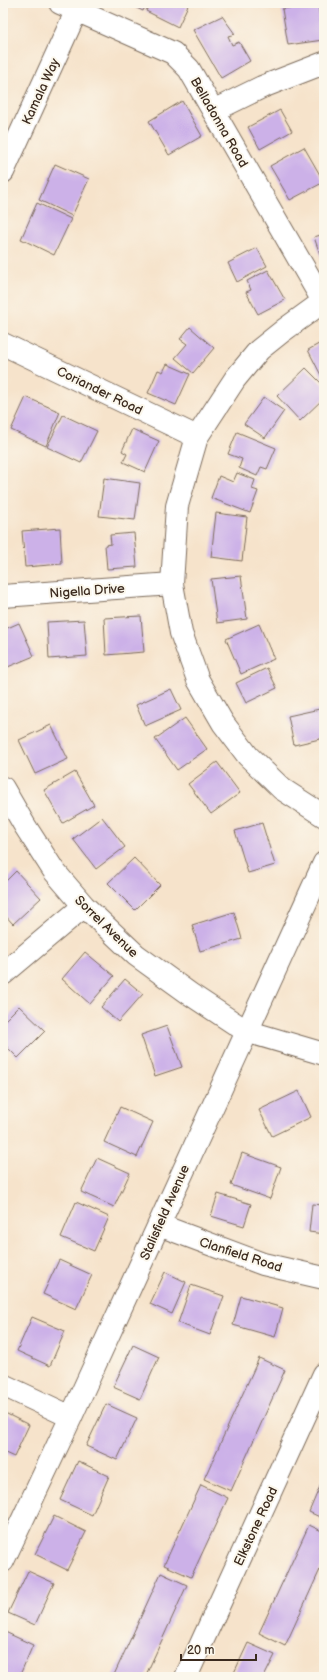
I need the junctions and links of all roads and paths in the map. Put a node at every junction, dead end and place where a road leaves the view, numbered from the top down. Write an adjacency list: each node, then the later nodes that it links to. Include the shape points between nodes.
1 (72, 6): 3 (street, Belladonna Road, via 173,53 189,69); 4 (street, Kamala Way)
2 (324, 63): 3 (street, via 262,86)
3 (213, 111): 5 (street, Belladonna Road)
4 (3, 172)
5 (324, 301): 7 (street, via 259,350 235,379)
6 (3, 344): 7 (street, Coriander Road)
7 (197, 437): 8 (street, via 177,506)
8 (172, 584): 9 (street, Nigella Drive); 11 (street, via 181,633 198,680 223,723 248,756 282,789)
9 (3, 596)
10 (3, 788): 13 (street, Sorrel Avenue, via 54,871)
11 (324, 816)
12 (324, 863): 15 (street, Stalisfield Avenue)
13 (84, 906): 14 (street); 15 (street, Sorrel Avenue, via 136,955)
14 (3, 974)
15 (246, 1031): 16 (street, Sorrel Avenue); 17 (street, Stalisfield Avenue)
16 (324, 1054)
17 (159, 1225): 18 (street, Clanfield Road, via 263,1264); 21 (street, Stalisfield Avenue)
18 (324, 1278)
19 (324, 1374): 23 (street, Elkstone Road)
20 (3, 1386): 21 (street)
21 (71, 1417): 22 (street, Stalisfield Avenue)
22 (3, 1562)
23 (186, 1677)

